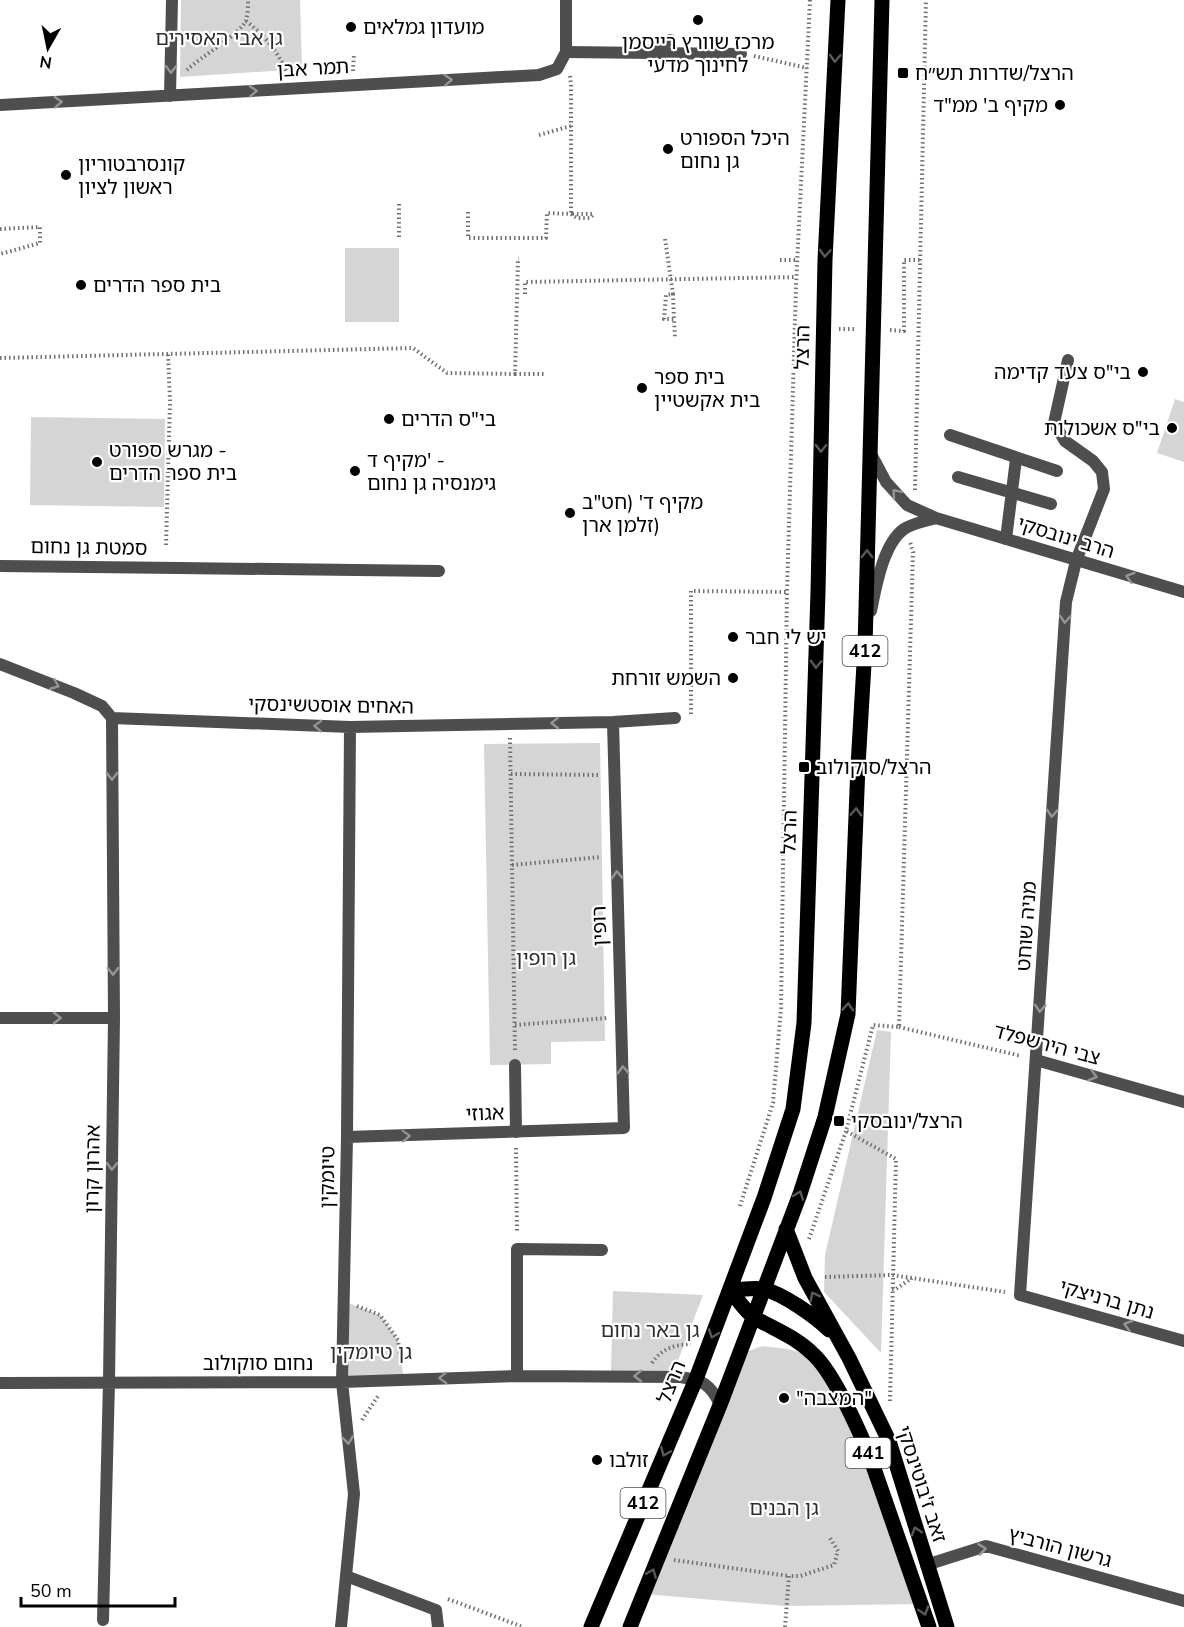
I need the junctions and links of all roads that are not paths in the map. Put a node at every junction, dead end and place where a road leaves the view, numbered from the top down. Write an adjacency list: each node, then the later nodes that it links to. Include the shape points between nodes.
1 (172, 0): 9 (street, one-way to 9)
2 (566, 0): 6 (street)
3 (838, 0): 42 (main road, הרצל / 412, one-way to 42, via 825,260 804,1023 793,1109)
4 (882, 0): 13 (main road, 412)
5 (670, 40): 7 (street)
6 (566, 52): 7 (street); 9 (street, תמר אבן, one-way to 6, via 539,75 557,69)
7 (646, 53): 8 (street)
8 (741, 54)
9 (170, 96): 10 (street, תמר אבן, one-way to 9)
10 (0, 105)
11 (1068, 360): 21 (street, מניה שוחט, via 1054,423 1065,441 1102,472 1104,489)
12 (950, 435): 14 (street)
13 (870, 452): 19 (street, הרב ינובסקי, one-way to 13, via 907,505 886,482); 25 (main road, 412, one-way to 13)
14 (1016, 459): 15 (street); 17 (street)
15 (1057, 471)
16 (958, 477): 17 (street)
17 (1011, 493): 18 (street); 20 (street)
18 (1051, 504)
19 (936, 518): 20 (street, הרב ינובסקי); 25 (street, via 904,529 893,542 876,584)
20 (1006, 539): 21 (street, הרב ינובסקי)
21 (1076, 561): 24 (street, הרב ינובסקי, one-way to 21); 33 (street, מניה שוחט, one-way to 33, via 1066,602)
22 (0, 566): 23 (street, סמטת גן נחום)
23 (439, 571)
24 (1184, 592)
25 (865, 647): 39 (main road, 412, one-way to 25, via 825,1118 849,1014)
26 (0, 664): 27 (street, one-way to 27, via 102,706)
27 (112, 718): 30 (street, האחים אוסטשינסקי, one-way to 27); 32 (street, אהרון קרון, one-way to 32)
28 (675, 718): 29 (street, האחים אוסטשינסקי)
29 (613, 722): 30 (street, האחים אוסטשינסקי, one-way to 30); 36 (street, רופין, one-way to 29)
30 (350, 727): 38 (street, טיומקין)
31 (0, 1018): 32 (street, one-way to 32)
32 (114, 1018): 49 (street, אהרון קרון, one-way to 49)
33 (1036, 1060): 35 (street, צבי הירשפלד, one-way to 35); 43 (street, מניה שוחט)
34 (515, 1065): 37 (street)
35 (1184, 1102)
36 (624, 1128): 37 (street, אגוזי)
37 (516, 1132): 38 (street, אגוזי, one-way to 37)
38 (347, 1137): 50 (street, טיומקין)
39 (786, 1229): 41 (main road, 412); 46 (main road, זאב ז'בוטינסקי / 441, one-way to 39, via 806,1278)
40 (602, 1251): 47 (street, via 517,1249)
41 (763, 1289): 42 (main road); 44 (main road, 412); 46 (main road, via 815,1317)
42 (730, 1290): 44 (main road, זאב ז'בוטינסקי / 441); 48 (main road, הרצל / 412, one-way to 48)
43 (1020, 1295): 45 (street, נתן ברניצקי, one-way to 43)
44 (753, 1317): 52 (main road, 412); 61 (main road, זאב ז'בוטינסקי / 441, one-way to 61, via 777,1328 816,1356 831,1379 870,1457)
45 (1184, 1341)
46 (849, 1358): 53 (main road, זאב ז'בוטינסקי / 441, one-way to 46, via 889,1441)
47 (517, 1376): 48 (street, נחום סוקולוב, one-way to 47); 50 (street, נחום סוקולוב, one-way to 50)
48 (696, 1379): 52 (street, via 709,1386); 59 (main road, הרצל / 412, one-way to 59)
49 (110, 1382): 50 (street, נחום סוקולוב); 51 (street, נחום סוקולוב); 56 (street, אהרון קרון)
50 (342, 1382): 54 (street, טיומקין, one-way to 54, via 354,1494)
51 (0, 1383)
52 (720, 1405): 60 (main road, 412, one-way to 52)
53 (926, 1565): 55 (street, גרשון הורביץ, one-way to 55, via 986,1546); 62 (main road, זאב ז'בוטינסקי / 441)
54 (346, 1576): 57 (street, טיומקין); 58 (street, via 436,1610)
55 (1184, 1601)
56 (103, 1620)
57 (341, 1627)
58 (438, 1627)
59 (591, 1627)
60 (630, 1627)
61 (929, 1627)
62 (947, 1627)

